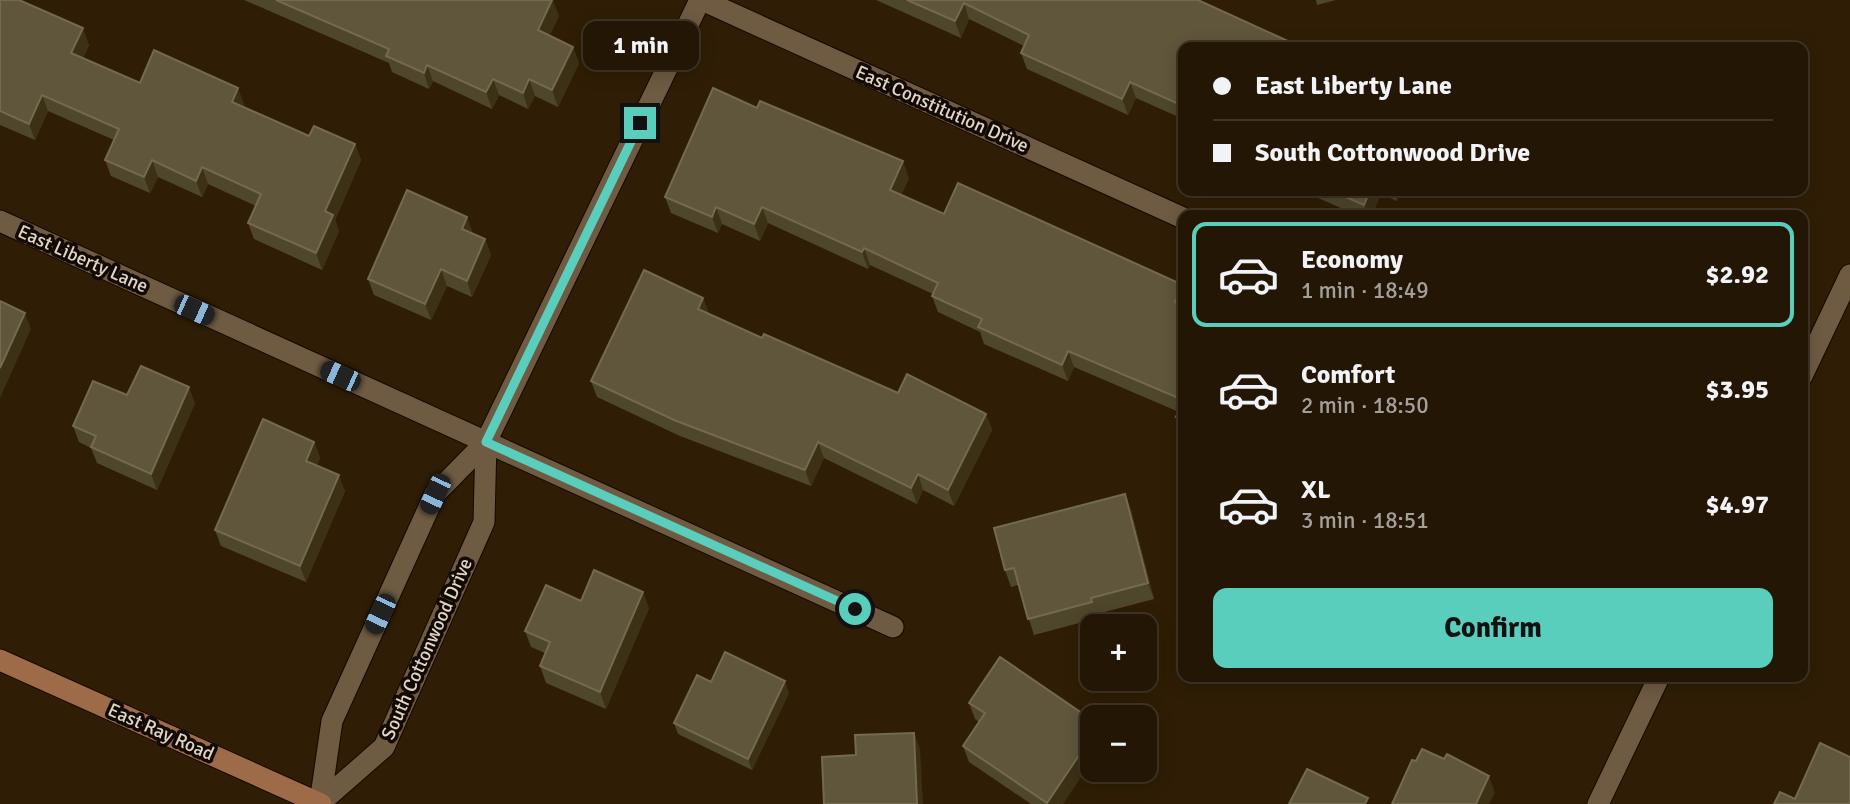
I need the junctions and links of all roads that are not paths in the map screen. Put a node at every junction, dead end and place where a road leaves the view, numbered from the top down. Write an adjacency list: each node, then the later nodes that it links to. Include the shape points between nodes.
1 (701, 0): 2 (street, East Constitution Drive); 6 (street, South Cottonwood Drive)
2 (1178, 216)
3 (0, 221): 6 (street, East Liberty Lane)
4 (1850, 275): 5 (street)
5 (1808, 363)
6 (486, 442): 7 (street, East Liberty Lane); 10 (street, South Cottonwood Drive, via 435,494 429,506 332,721); 10 (street, South Cottonwood Drive, via 484,522 384,747)
7 (893, 627)
8 (0, 660): 10 (main road, East Ray Road)
9 (1657, 682): 11 (street)
10 (321, 804)
11 (1598, 804)

